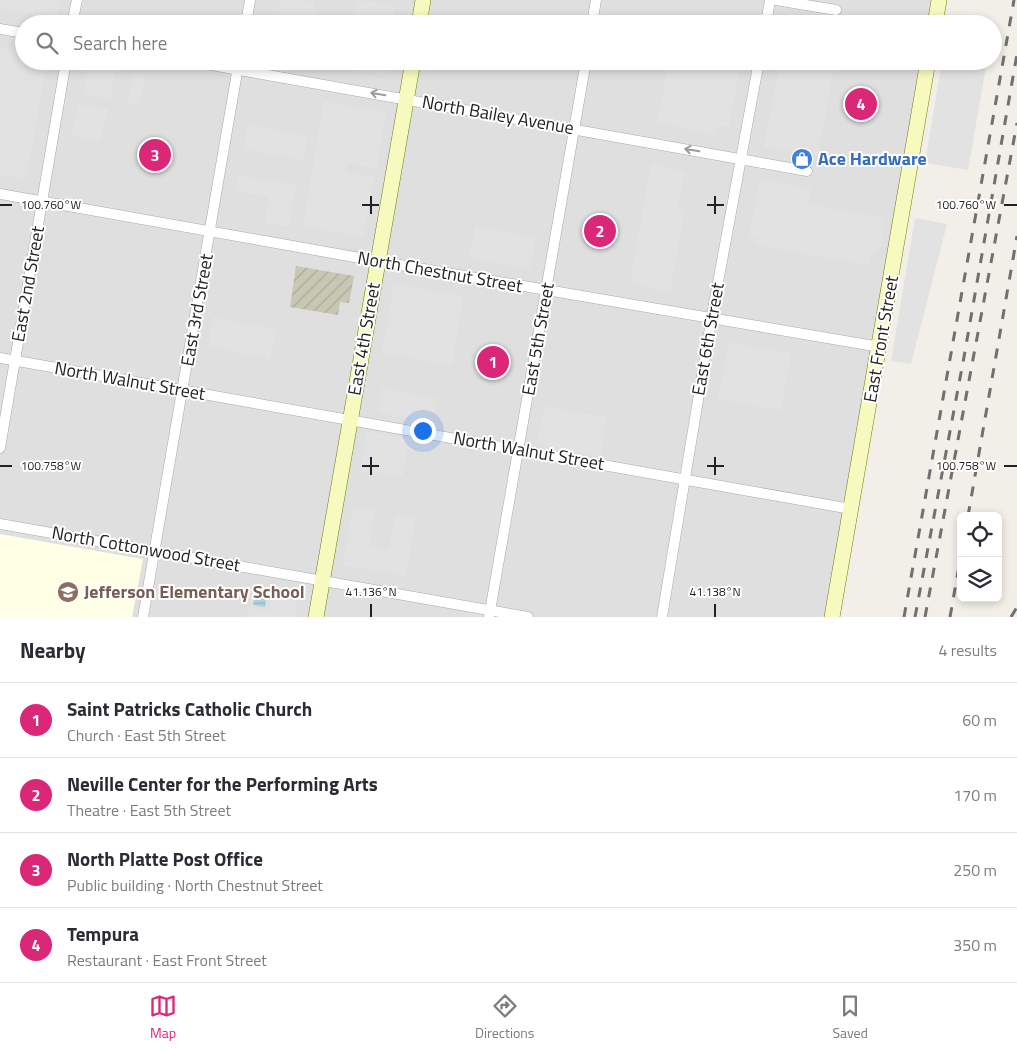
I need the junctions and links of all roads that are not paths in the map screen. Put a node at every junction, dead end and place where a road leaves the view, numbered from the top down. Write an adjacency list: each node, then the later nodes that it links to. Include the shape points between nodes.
1 (76, 0): 9 (street)
2 (250, 0): 10 (street)
3 (423, 0): 11 (main road)
4 (596, 0): 12 (street)
5 (770, 0): 13 (street)
6 (776, 0): 8 (street)
7 (939, 0): 14 (main road)
8 (836, 10)
9 (74, 15)
10 (248, 15)
11 (420, 15)
12 (594, 15)
13 (768, 15)
14 (936, 15)
15 (0, 29): 16 (street)
16 (15, 32)
17 (65, 70): 29 (street, East 2nd Street)
18 (237, 70): 30 (street, East 3rd Street)
19 (263, 70): 24 (street, North Bailey Avenue, one-way to 19)
20 (411, 70): 24 (main road, East 4th Street)
21 (584, 70): 25 (street, East 5th Street)
22 (757, 70): 26 (street, East 6th Street)
23 (926, 70): 34 (main road, East Front Street)
24 (406, 99): 25 (street, North Bailey Avenue); 31 (main road, East 4th Street)
25 (574, 129): 26 (street, North Bailey Avenue, one-way to 25); 32 (street, East 5th Street)
26 (740, 159): 27 (street, North Bailey Avenue); 33 (street, East 6th Street)
27 (807, 171)
28 (0, 194): 29 (street, North Chestnut Street)
29 (43, 202): 30 (street, North Chestnut Street); 36 (street, East 2nd Street)
30 (211, 231): 31 (street, North Chestnut Street); 37 (street, East 3rd Street)
31 (377, 261): 32 (street, North Chestnut Street); 38 (main road, East 4th Street)
32 (547, 290): 33 (street, North Chestnut Street); 40 (street, East 5th Street)
33 (712, 318): 34 (street, North Chestnut Street); 41 (street, East 6th Street)
34 (880, 347): 42 (main road, East Front Street)
35 (0, 358): 36 (street, North Walnut Street)
36 (15, 361): 37 (street, North Walnut Street); 39 (street, East 2nd Street)
37 (182, 391): 38 (street, North Walnut Street); 44 (street, East 3rd Street)
38 (350, 420): 40 (street, North Walnut Street); 45 (main road, East 4th Street)
39 (0, 448)
40 (518, 450): 41 (street, North Walnut Street); 46 (street, East 5th Street)
41 (685, 478): 42 (street, North Walnut Street); 50 (street, East 6th Street)
42 (851, 509): 51 (main road, East Front Street)
43 (0, 524): 44 (street, North Cottonwood Street)
44 (154, 551): 45 (street, North Cottonwood Street); 47 (street, East 3rd Street)
45 (322, 581): 46 (street, North Cottonwood Street); 48 (main road, East 4th Street)
46 (489, 614): 49 (street, North Cottonwood Street)
47 (143, 617)
48 (316, 617)
49 (528, 617)
50 (662, 617)
51 (832, 617)

